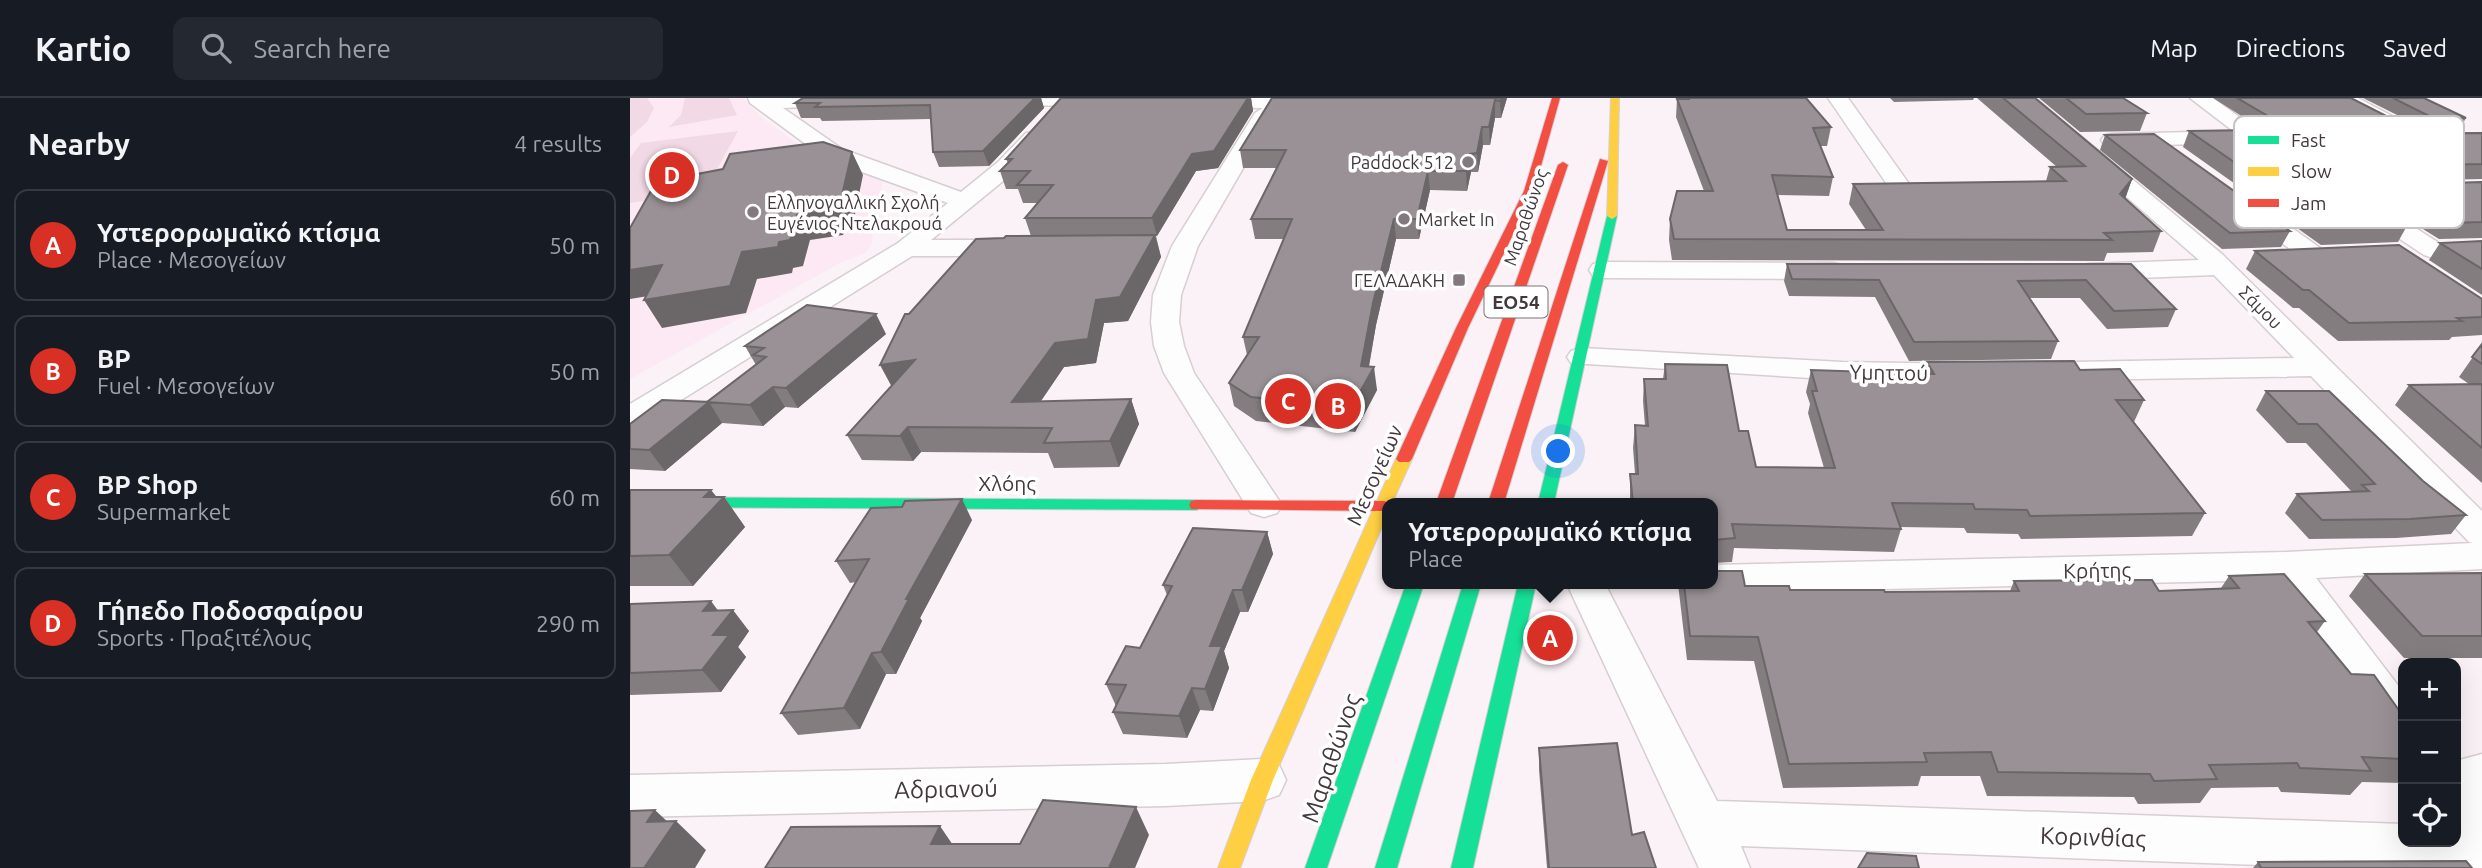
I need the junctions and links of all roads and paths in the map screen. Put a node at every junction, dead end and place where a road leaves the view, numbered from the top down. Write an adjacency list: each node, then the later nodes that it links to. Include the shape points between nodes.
1 (1556, 98): 42 (main road, Μεσογείων / ΕΟ54, via 1529,191 1462,328)
2 (1615, 98): 16 (main road, ΕΟ54)
3 (1838, 98): 22 (street)
4 (2023, 98): 19 (street, Σάμου)
5 (2200, 98): 15 (street)
6 (2343, 98): 14 (street)
7 (862, 99): 13 (street)
8 (970, 99): 9 (street)
9 (1066, 99): 10 (street); 25 (street, via 1006,167)
10 (1121, 100)
11 (1272, 100): 12 (street); 47 (street, via 1171,246 1165,322 1179,373)
12 (1189, 101)
13 (760, 102): 25 (street, via 834,154)
14 (2377, 116)
15 (2234, 123)
16 (1617, 125): 34 (main road, ΕΟ54, via 1612,216); 44 (main road, ΕΟ54, via 1583,218)
17 (2234, 137): 18 (street)
18 (2152, 138): 19 (street); 21 (street)
19 (2073, 141): 33 (street, Σάμου)
20 (1565, 155): 43 (main road, Μαραθώνος / ΕΟ54)
21 (2185, 162)
22 (1901, 188)
23 (2228, 193): 24 (street)
24 (2234, 197)
25 (965, 201): 29 (street)
26 (2277, 228): 32 (street)
27 (2395, 228): 30 (street, via 2439,258)
28 (1046, 247): 29 (street)
29 (907, 248): 41 (street)
30 (2394, 252)
31 (2341, 254): 32 (street)
32 (2314, 255): 33 (street)
33 (2218, 263): 36 (street); 38 (street, Σάμου)
34 (1601, 270): 35 (street); 37 (main road, ΕΟ54)
35 (1863, 271)
36 (2069, 272)
37 (1582, 357): 40 (street, Υμηττού, via 1843,371); 45 (main road, ΕΟ54)
38 (2322, 367): 39 (street); 50 (street, Σάμου)
39 (2048, 371)
40 (1994, 372)
41 (630, 418)
42 (1388, 498)
43 (1446, 498)
44 (1498, 498)
45 (1547, 498)
46 (630, 502): 47 (main road, Χλόης)
47 (1264, 505): 48 (main road, Χλόης)
48 (1382, 506)
49 (1382, 510): 60 (main road, Μεσογείων / ΕΟ54)
50 (2482, 533)
51 (2482, 556): 52 (street, Κρήτης)
52 (2286, 566): 53 (street, Κρήτης); 58 (street)
53 (1718, 579)
54 (1413, 589): 68 (main road, Μαραθώνος)
55 (1471, 589): 69 (main road)
56 (1526, 589): 70 (main road)
57 (1588, 589): 64 (street)
58 (2399, 721)
59 (2482, 774): 61 (street)
60 (1262, 779): 62 (street, Αδριανού); 67 (main road, Μεσογείων / ΕΟ54)
61 (2461, 780)
62 (630, 796)
63 (2461, 802): 65 (street)
64 (1704, 823): 66 (street, Κορινθίας); 71 (street)
65 (2482, 827)
66 (2482, 850)
67 (1229, 868)
68 (1316, 868)
69 (1387, 868)
70 (1462, 868)
71 (1725, 868)

